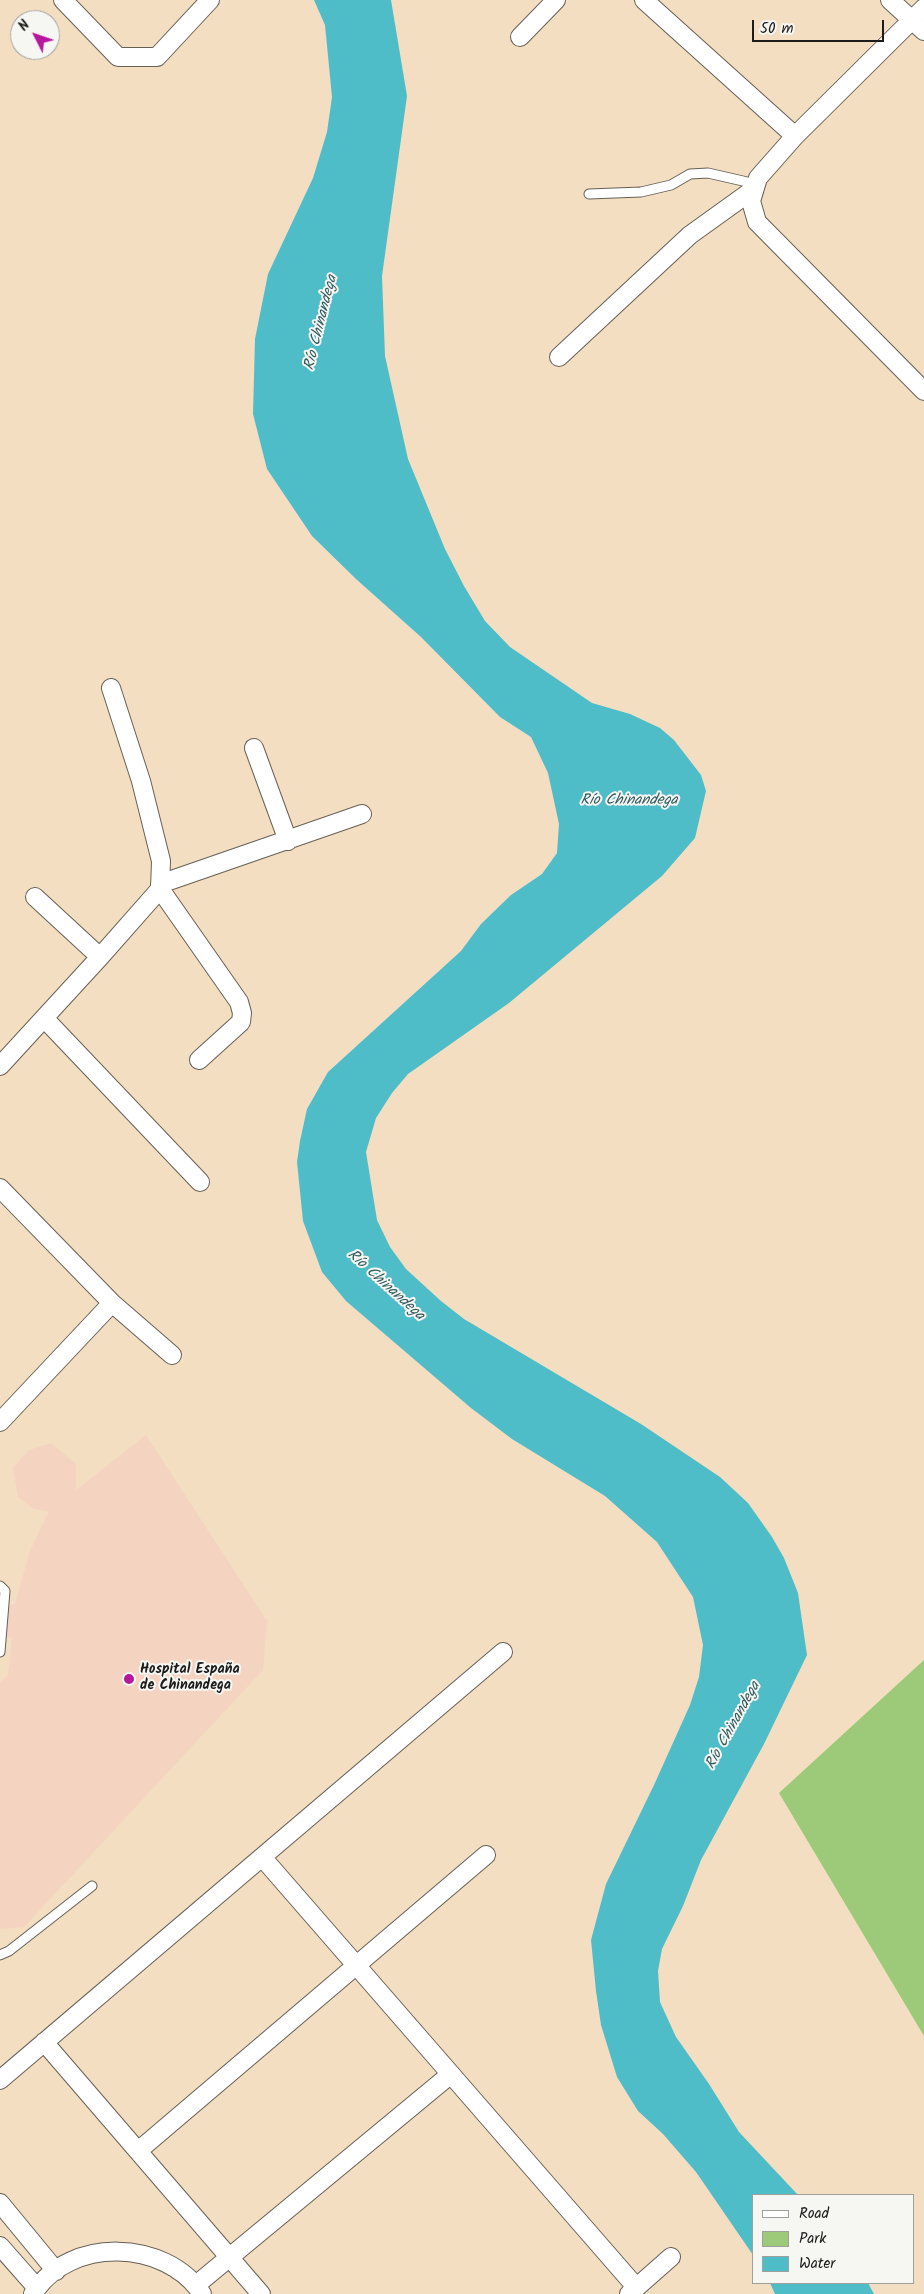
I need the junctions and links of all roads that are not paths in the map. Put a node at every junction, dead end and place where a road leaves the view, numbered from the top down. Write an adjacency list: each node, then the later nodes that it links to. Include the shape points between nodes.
1 (63, 0): 2 (street, via 118,57 157,57)
2 (210, 0)
3 (556, 0): 7 (street)
4 (644, 0): 8 (street)
5 (890, 0): 6 (street)
6 (920, 19): 8 (street)
7 (520, 37)
8 (795, 136): 9 (street, via 758,178)
9 (755, 187): 10 (lane, via 708,173 690,174 671,185 641,192); 11 (street, via 690,235); 12 (street, via 751,201 757,222)
10 (589, 194)
11 (559, 357)
12 (924, 391)
13 (111, 688): 17 (street, via 150,816 161,861)
14 (254, 748): 16 (street)
15 (362, 814): 16 (street)
16 (288, 841): 17 (street)
17 (160, 886): 19 (street); 21 (street, via 239,1002 242,1013 240,1022)
18 (35, 897): 19 (street)
19 (100, 957): 20 (street)
20 (44, 1018): 22 (street); 23 (street)
21 (199, 1060)
22 (0, 1066)
23 (200, 1182)
24 (0, 1188): 25 (street)
25 (112, 1304): 26 (street); 27 (street)
26 (172, 1355)
27 (0, 1422)
28 (0, 1586): 29 (lane, via 5,1591)
29 (0, 1652)
30 (503, 1652): 32 (street)
31 (486, 1855): 35 (street)
32 (262, 1857): 35 (street); 36 (street)
33 (92, 1886): 34 (lane)
34 (0, 1955)
35 (357, 1966): 37 (street); 39 (street)
36 (44, 2042): 38 (street); 39 (street)
37 (451, 2074): 42 (street); 47 (street)
38 (0, 2080)
39 (138, 2151): 42 (street)
40 (0, 2203): 44 (street)
41 (0, 2246): 46 (street)
42 (229, 2257): 45 (street); 48 (street)
43 (671, 2257): 47 (street)
44 (56, 2271): 45 (street, via 83,2256 113,2251 144,2254 172,2265); 46 (street)
45 (199, 2289)
46 (35, 2291)
47 (632, 2291)
48 (261, 2294)

